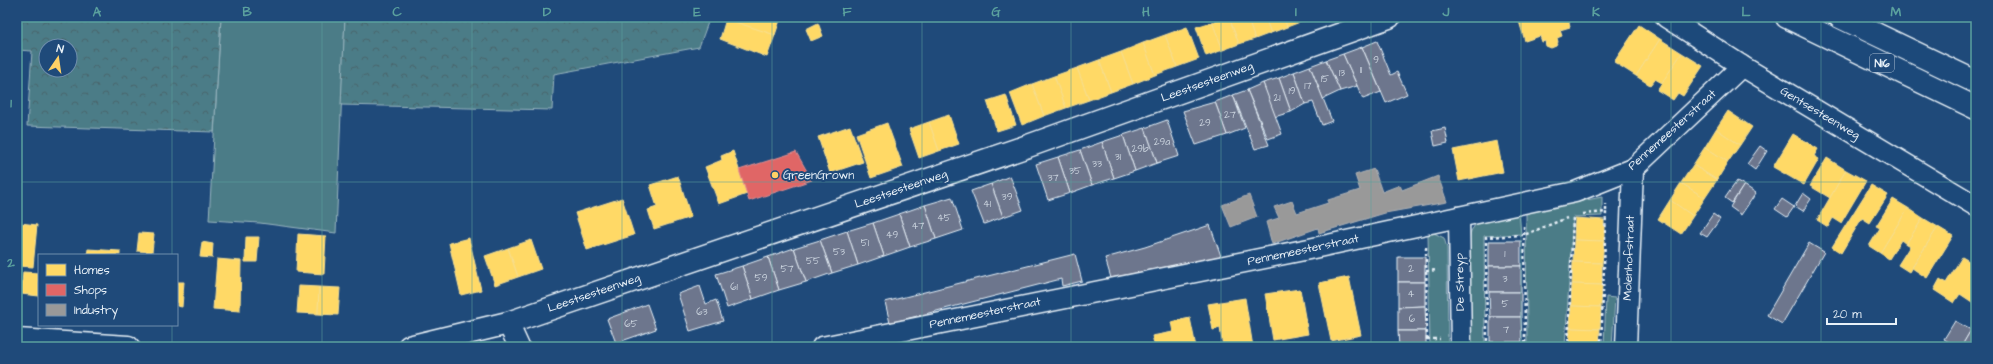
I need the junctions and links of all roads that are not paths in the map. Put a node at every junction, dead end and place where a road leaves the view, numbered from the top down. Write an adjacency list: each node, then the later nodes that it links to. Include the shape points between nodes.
1 (1389, 17): 11 (street, Leestsesteenweg, via 1020,148)
2 (1666, 17): 5 (street, Gentsesteenweg)
3 (1787, 17): 7 (street, N16)
4 (1840, 17): 6 (street, N16)
5 (1742, 66): 8 (street, Pennemeesterstraat); 9 (street, Gentsesteenweg)
6 (1976, 82)
7 (1976, 108)
8 (1633, 169): 10 (street, Pennemeesterstraat, via 1576,192); 18 (street, Molenhofstraat)
9 (1976, 206)
10 (1459, 217): 16 (street, Pennemeesterstraat); 17 (street, De Streyp)
11 (508, 322): 14 (street, Leestsesteenweg); 15 (street)
12 (17, 340): 13 (street)
13 (128, 347)
14 (409, 347)
15 (520, 347)
16 (822, 347)
17 (1461, 347)
18 (1626, 347)

